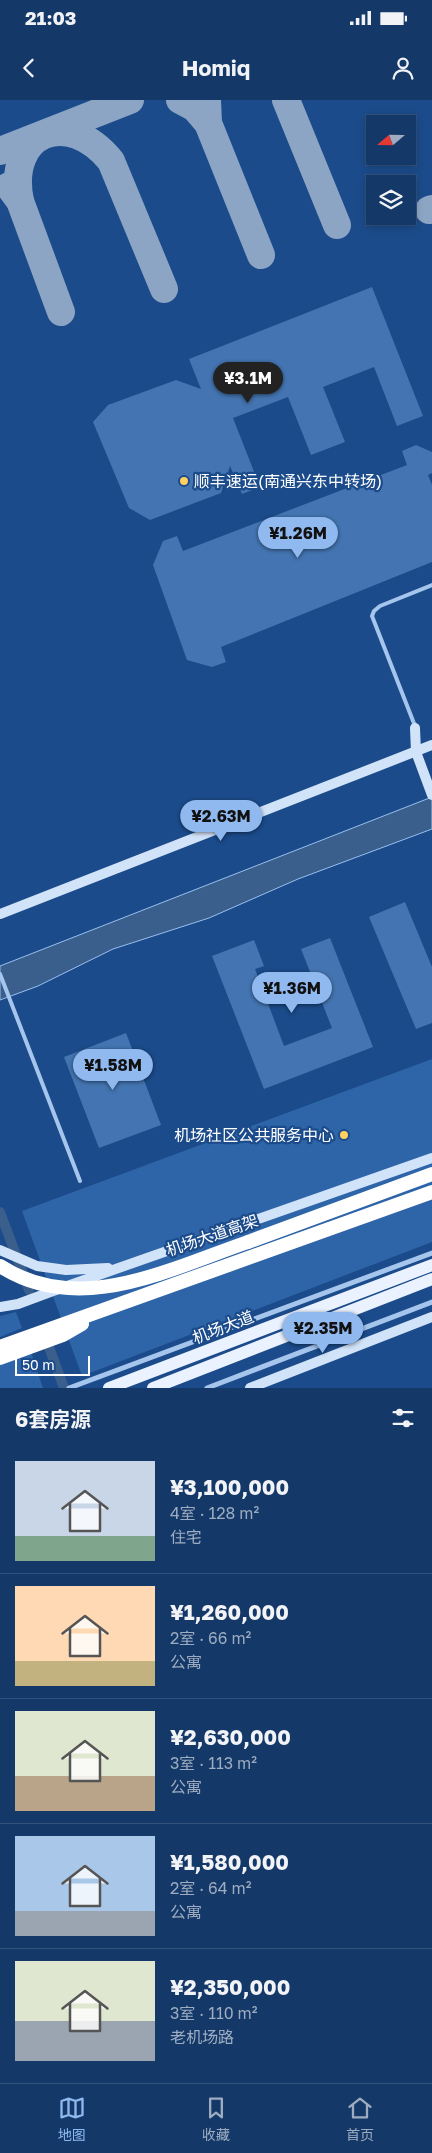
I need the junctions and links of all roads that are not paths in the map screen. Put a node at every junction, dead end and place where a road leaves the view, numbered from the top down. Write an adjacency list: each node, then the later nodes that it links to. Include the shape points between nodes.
1 (432, 585): 2 (lane, via 380,606 372,616)
2 (415, 728): 3 (street); 4 (street)
3 (431, 749): 4 (street)
4 (416, 752): 5 (street); 6 (street)
5 (431, 792)
6 (0, 914)
7 (0, 974): 10 (lane)
8 (432, 1158): 16 (street)
9 (432, 1174): 15 (highway, 机场大道高架, bridge, via 126,1283 79,1290 57,1288 36,1283)
10 (80, 1181)
11 (432, 1192): 19 (highway, 机场大道高架)
12 (0, 1250): 16 (street, via 37,1266 66,1270)
13 (432, 1253): 24 (street)
14 (432, 1265): 25 (main road, 机场大道)
15 (0, 1266)
16 (124, 1266): 20 (street, via 18,1304)
17 (432, 1279): 26 (main road, 机场大道)
18 (432, 1302): 27 (street)
19 (115, 1305): 22 (highway, 机场大道高架); 23 (highway, via 62,1335)
20 (0, 1307)
21 (432, 1317): 28 (street)
22 (0, 1347)
23 (0, 1358)
24 (72, 1387)
25 (109, 1388)
26 (153, 1388)
27 (207, 1388)
28 (250, 1388)

